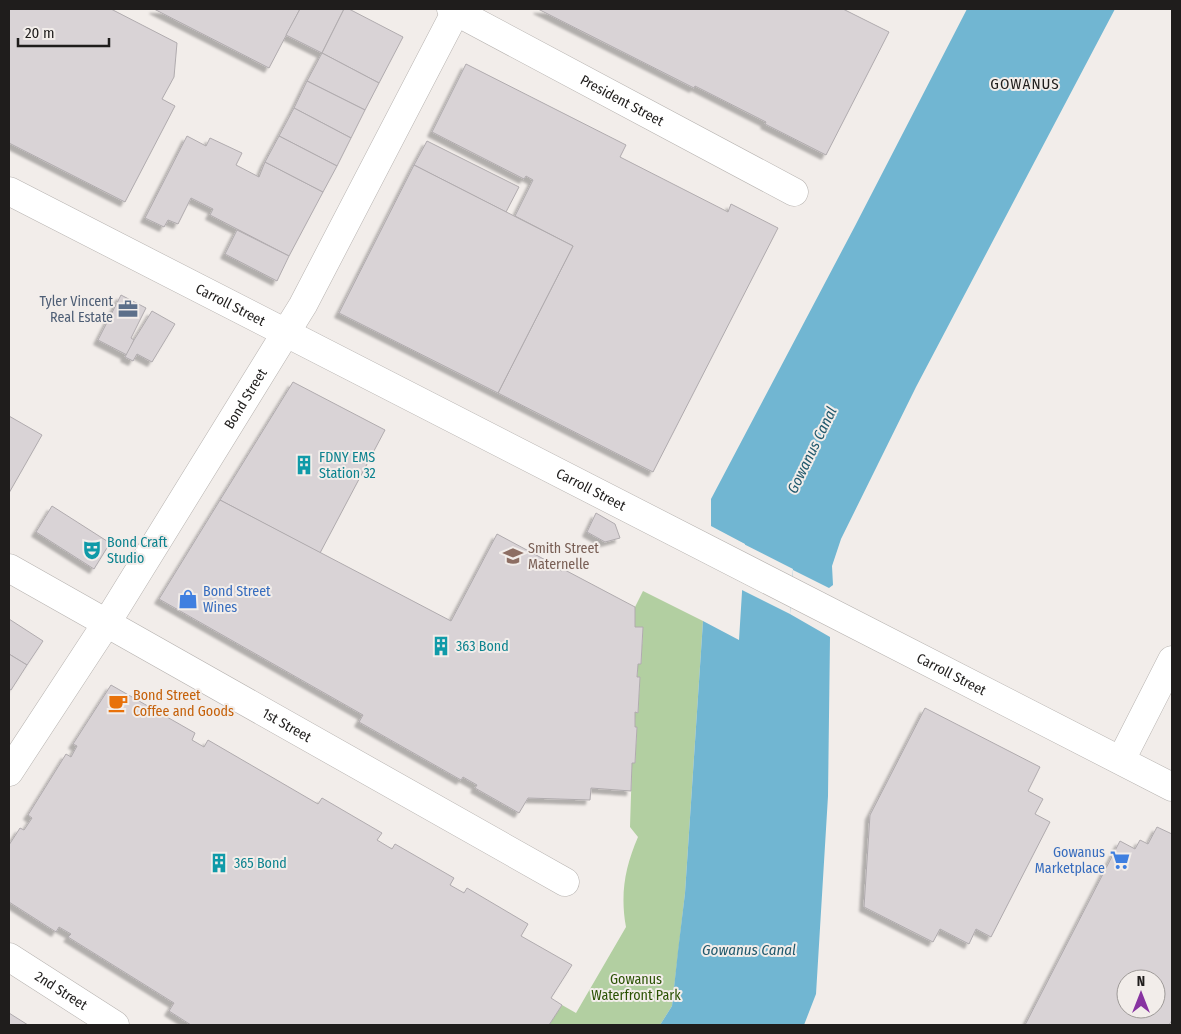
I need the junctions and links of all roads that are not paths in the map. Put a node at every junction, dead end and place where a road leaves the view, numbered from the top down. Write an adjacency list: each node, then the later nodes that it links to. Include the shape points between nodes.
1 (454, 10): 3 (street, President Street); 4 (street, Bond Street)
2 (9, 190): 4 (street, Carroll Street)
3 (794, 192)
4 (286, 333): 6 (street, Bond Street); 8 (street, Carroll Street)
5 (9, 568): 6 (street, 1st Street)
6 (106, 624): 9 (street, Bond Street); 11 (street, 1st Street)
7 (1172, 660): 8 (street)
8 (1120, 760): 10 (street, Carroll Street)
9 (9, 772)
10 (1172, 787)
11 (565, 882)
12 (9, 957): 13 (street, 2nd Street)
13 (115, 1025)

